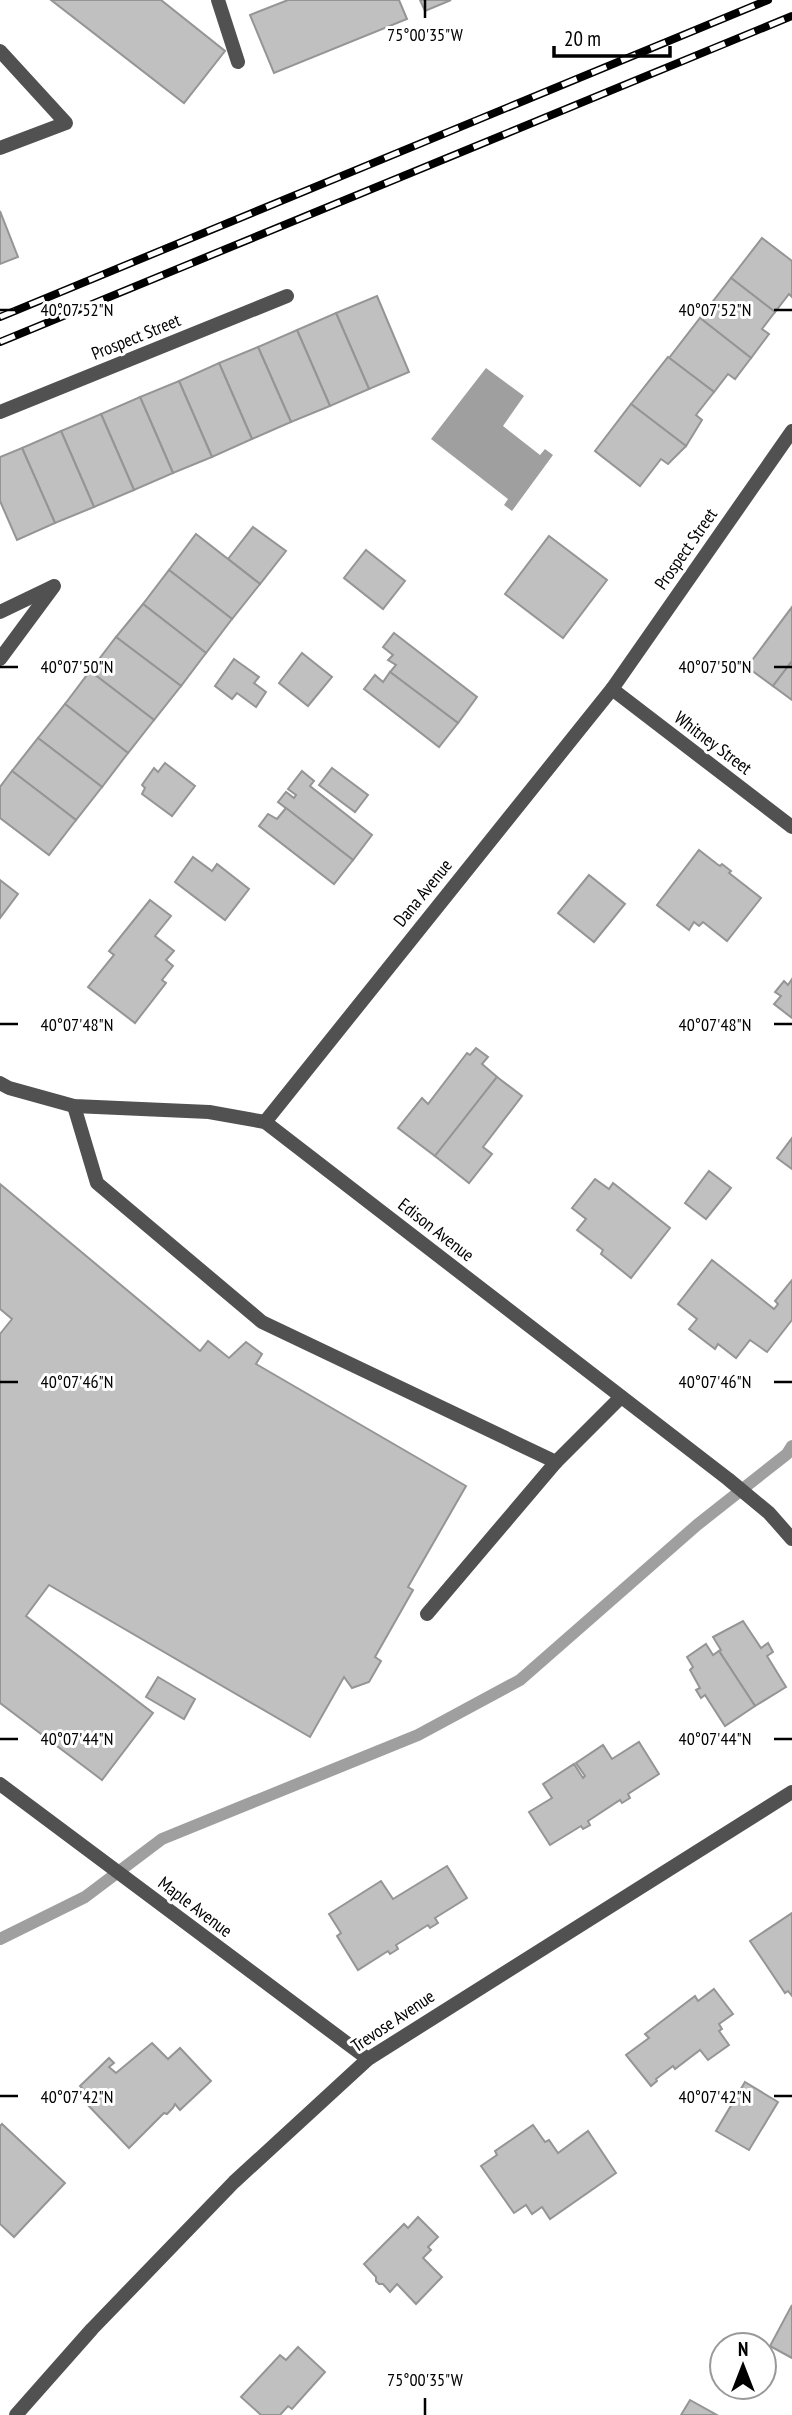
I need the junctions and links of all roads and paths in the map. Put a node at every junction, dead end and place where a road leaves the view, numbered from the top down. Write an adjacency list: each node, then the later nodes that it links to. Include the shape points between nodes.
1 (218, 0): 3 (street)
2 (0, 51): 4 (street, via 66,123)
3 (238, 62)
4 (0, 148)
5 (287, 296): 6 (street, Prospect Street)
6 (0, 412)
7 (792, 431): 10 (street, Prospect Street)
8 (0, 612): 9 (street, via 54,586)
9 (0, 659)
10 (611, 689): 11 (street, Whitney Street); 14 (street, Dana Avenue)
11 (792, 827)
12 (0, 1083): 13 (street, Edison Avenue)
13 (74, 1105): 14 (street, Edison Avenue, via 209,1112); 16 (street, via 97,1183 262,1322)
14 (265, 1122): 15 (street, Edison Avenue)
15 (621, 1397): 16 (street); 17 (street, Edison Avenue, via 769,1513)
16 (556, 1462): 18 (street)
17 (792, 1539)
18 (427, 1614)
19 (0, 1784): 21 (street, Maple Avenue)
20 (792, 1792): 21 (street, Trevose Avenue)
21 (368, 2059): 22 (street, Trevose Avenue, via 234,2182)
22 (16, 2415)

